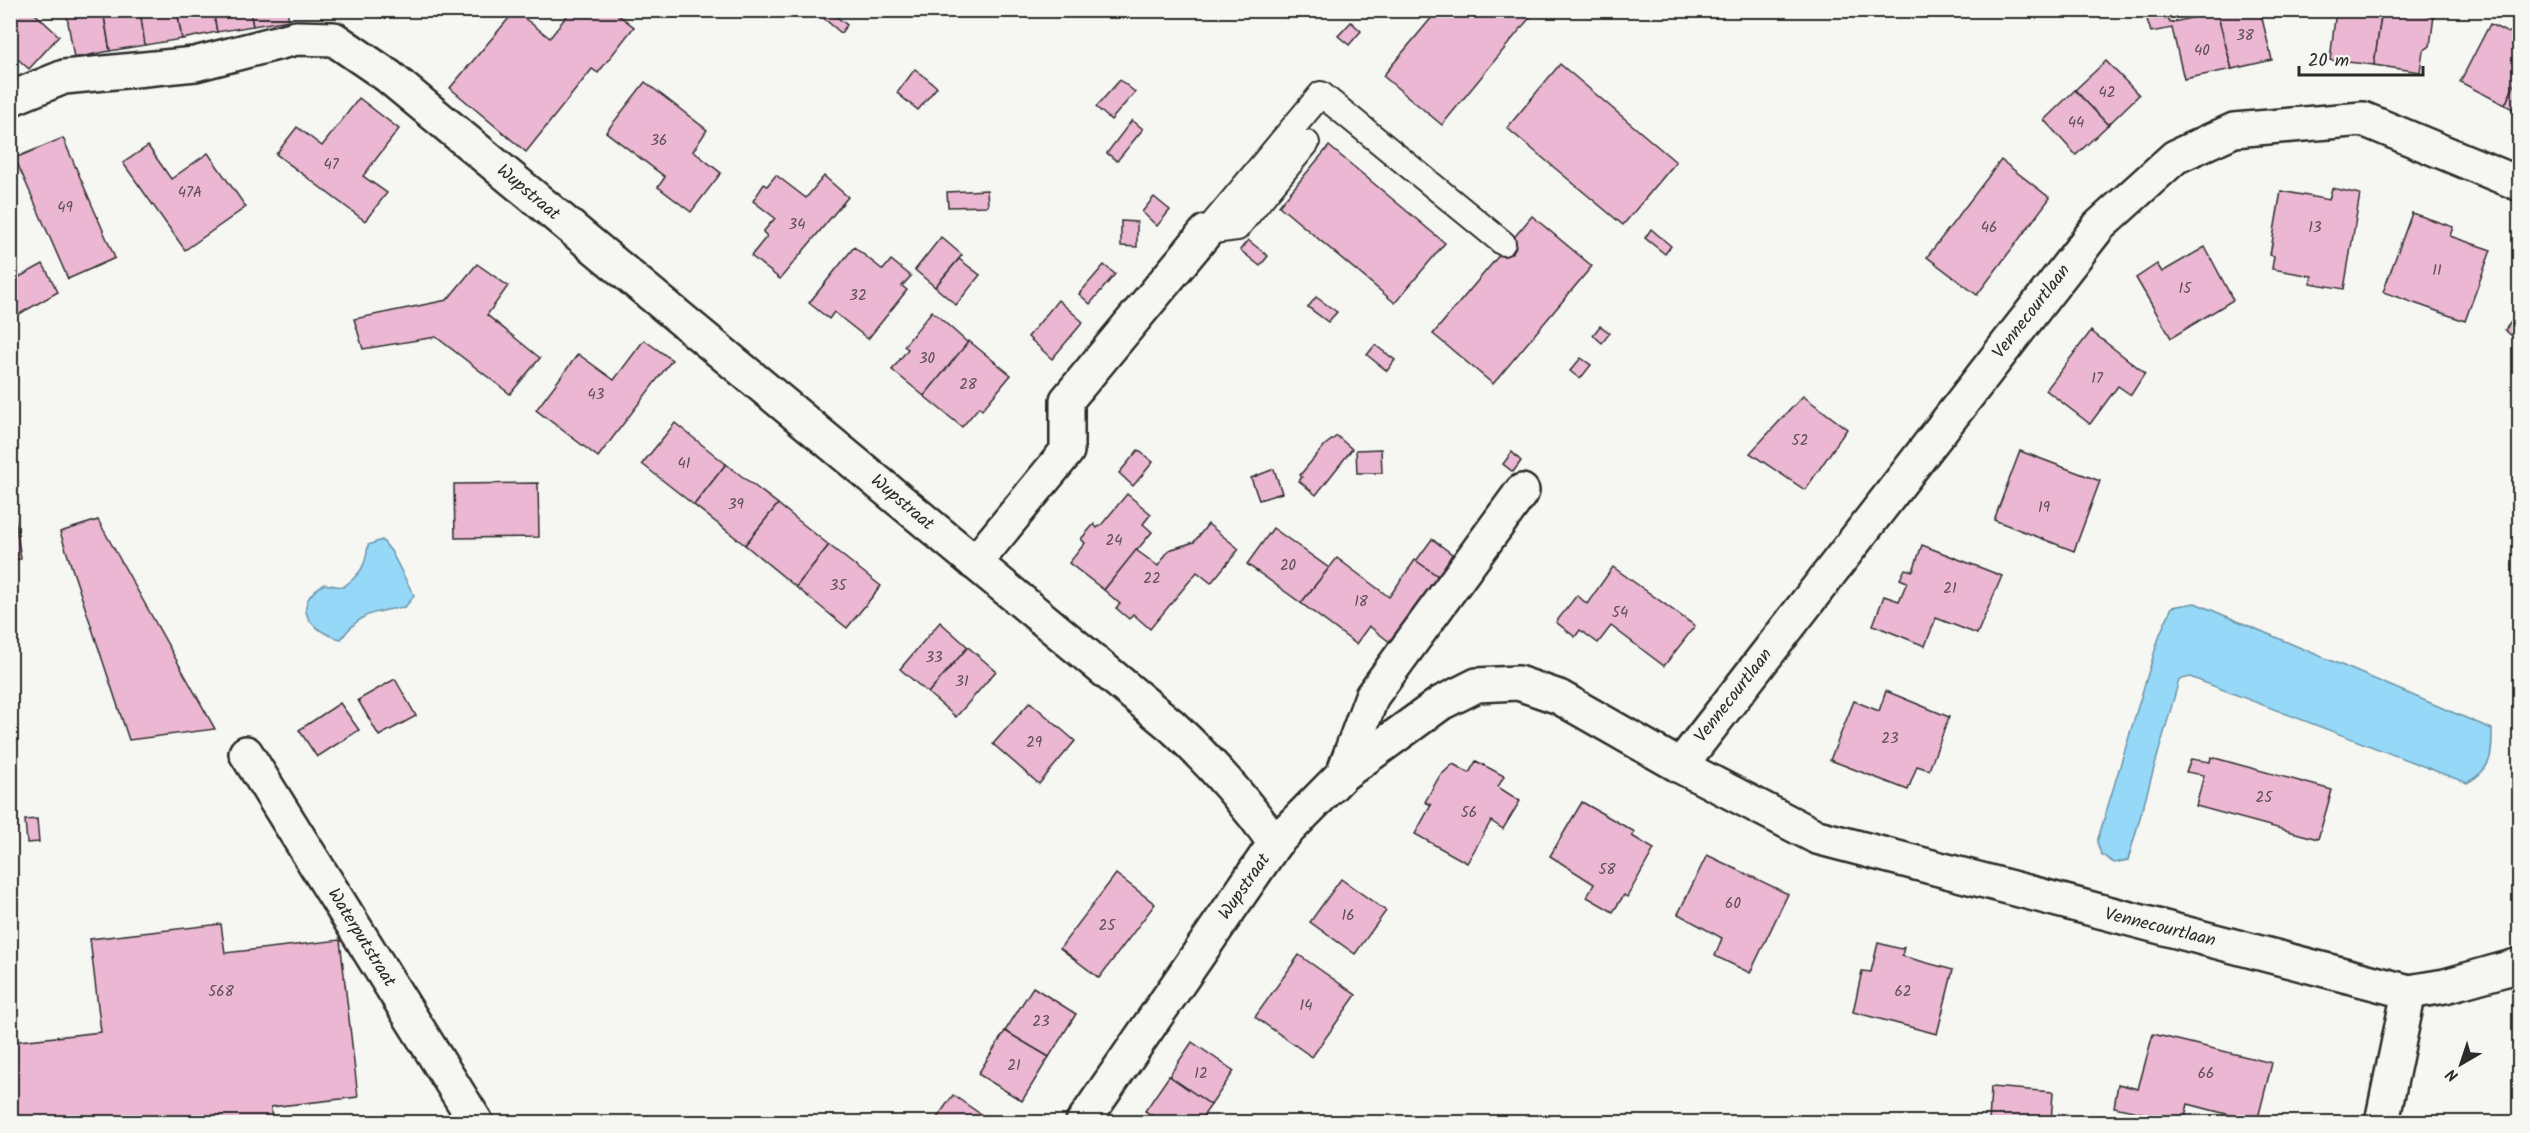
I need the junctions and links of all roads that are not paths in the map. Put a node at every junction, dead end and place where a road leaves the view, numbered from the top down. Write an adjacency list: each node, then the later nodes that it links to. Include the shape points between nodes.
1 (10, 99): 7 (street, Wupstraat, via 64,77 195,64 296,38 334,39 388,76)
2 (1306, 143): 4 (lane, via 1237,228)
3 (2520, 184): 9 (street, Vennecourtlaan, via 2362,120 2234,130 2175,157 2098,226)
4 (1206, 232): 5 (lane, via 1321,94); 7 (street, via 1067,400 1067,451)
5 (1503, 243)
6 (1522, 491): 10 (street, Vennecourtlaan, via 1372,696)
7 (975, 563): 11 (street, Wupstraat, via 1214,765)
8 (246, 753): 14 (street, Waterputstraat)
9 (1680, 766): 10 (street, Vennecourtlaan, via 1559,697 1518,683 1477,685 1441,703); 13 (street, Vennecourtlaan, via 1817,837)
10 (1343, 774): 11 (street, Vennecourtlaan)
11 (1275, 843): 15 (street, Wupstraat)
12 (2520, 965): 13 (street, Vennecourtlaan)
13 (2409, 992): 16 (street)
14 (476, 1122)
15 (1083, 1122)
16 (2382, 1122)

